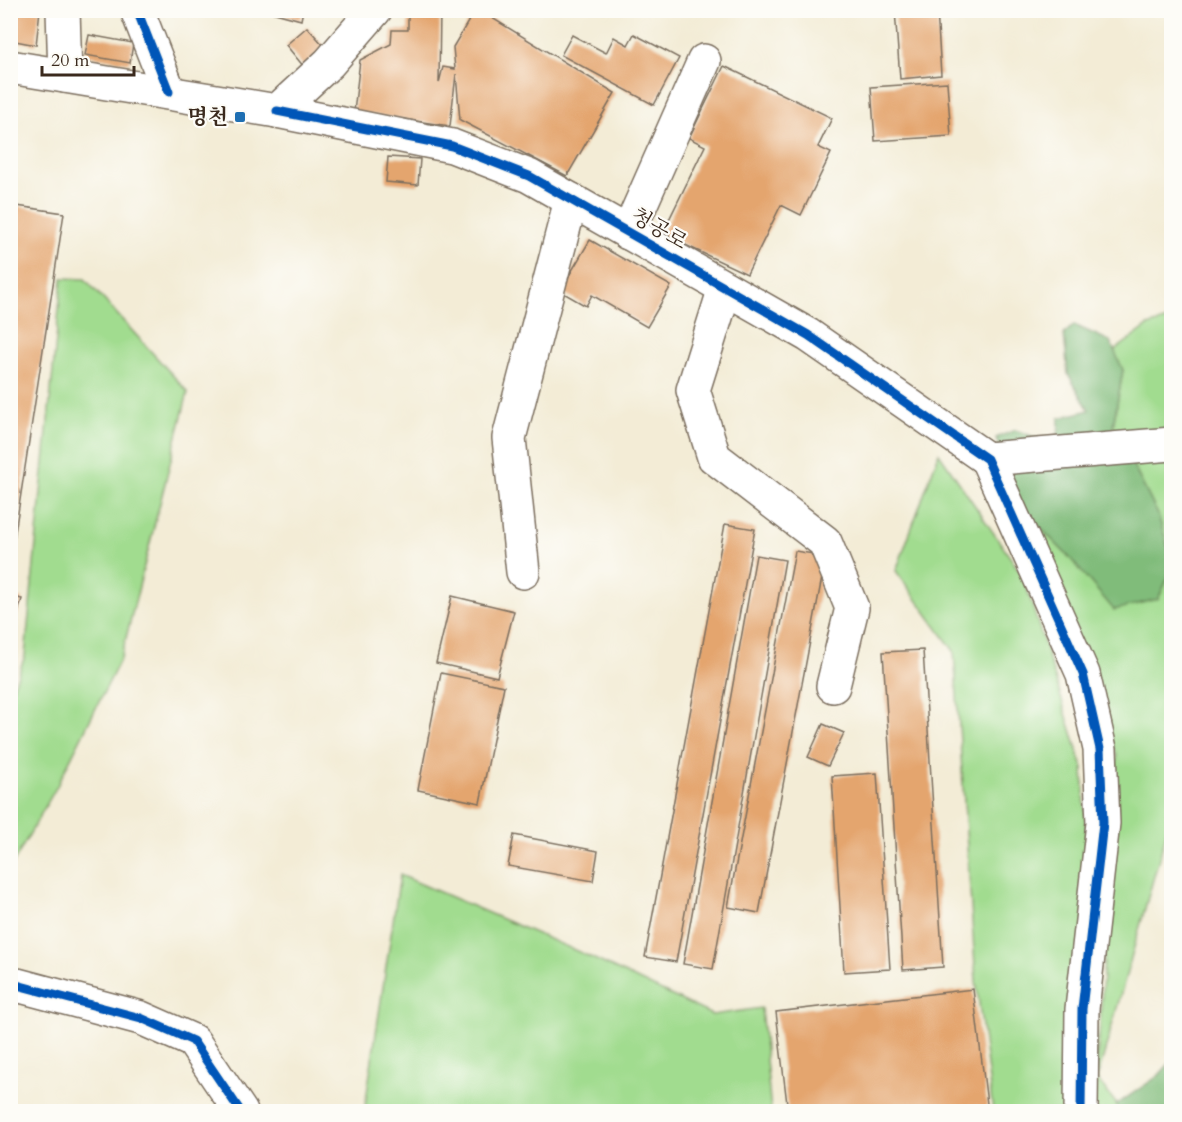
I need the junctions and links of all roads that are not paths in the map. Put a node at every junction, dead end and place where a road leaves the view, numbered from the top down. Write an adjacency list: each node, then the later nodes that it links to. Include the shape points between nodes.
1 (63, 10): 6 (street)
2 (137, 10): 7 (street)
3 (375, 10): 8 (street, via 329,63)
4 (704, 61): 10 (street)
5 (10, 67): 6 (street, 청공로)
6 (65, 76): 7 (street, 청공로)
7 (169, 92): 8 (street, 청공로)
8 (277, 111): 9 (street, 청공로, via 452,146 529,177)
9 (571, 200): 10 (street, 청공로); 14 (street, via 509,438)
10 (628, 233): 11 (street, 청공로)
11 (725, 288): 13 (street, 청공로, via 808,335); 15 (street, via 693,390 714,457 825,542 852,608)
12 (1172, 444): 13 (street)
13 (987, 459): 18 (street, via 1083,674 1100,749 1103,824 1082,1009)
14 (523, 572)
15 (833, 686)
16 (10, 987): 17 (street, via 17,985 141,1018 193,1041)
17 (241, 1112)
18 (1081, 1112)

